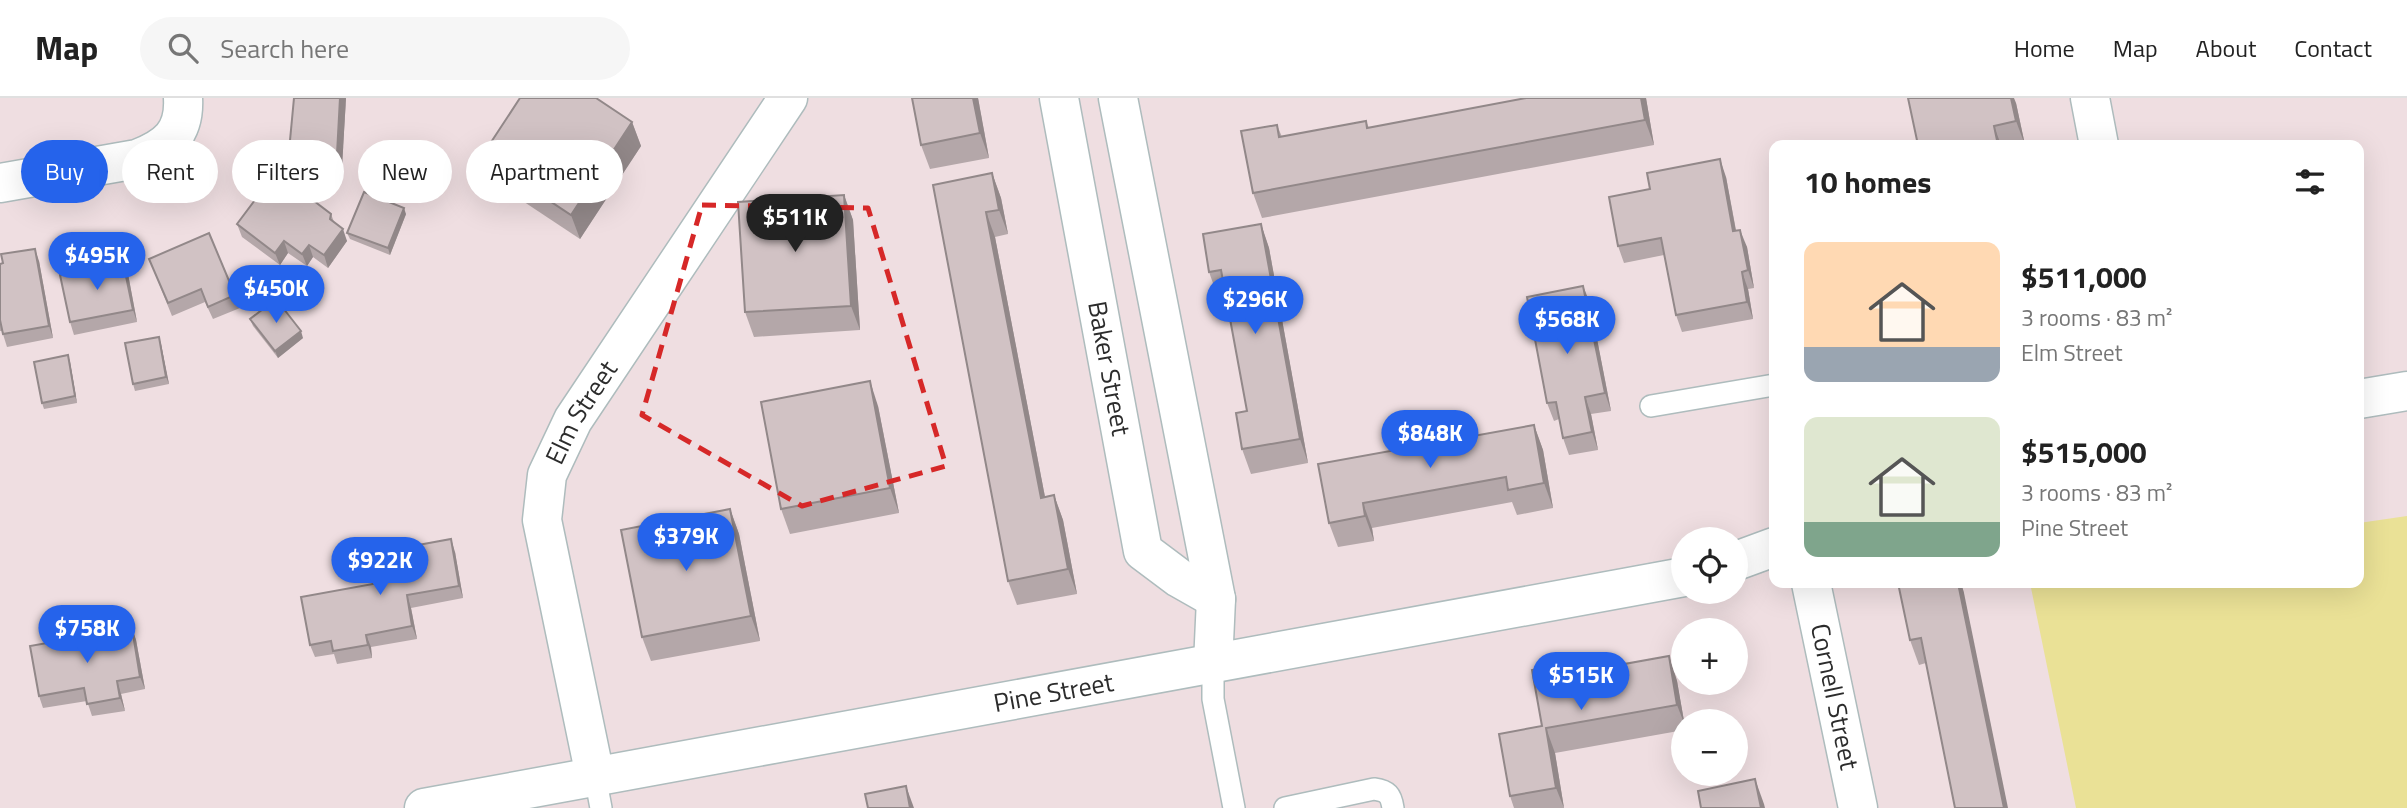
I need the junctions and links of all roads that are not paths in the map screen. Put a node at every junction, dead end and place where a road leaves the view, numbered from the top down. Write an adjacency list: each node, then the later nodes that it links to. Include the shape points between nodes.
1 (183, 98): 7 (street, via 180,128 156,152)
2 (789, 98): 18 (street, Elm Street, via 573,420 547,475 542,520)
3 (1059, 98): 16 (street, Baker Street, via 1143,551)
4 (1118, 98): 16 (street)
5 (2090, 98): 6 (street)
6 (2098, 140)
7 (0, 183)
8 (1769, 386): 11 (lane)
9 (2407, 391): 10 (street)
10 (2364, 398)
11 (1651, 405)
12 (1769, 549): 13 (street)
13 (1748, 557)
14 (1671, 579): 17 (street, Pine Street)
15 (1812, 588): 24 (street, Cornell Street)
16 (1216, 599): 17 (street)
17 (1213, 664): 18 (street, Pine Street); 21 (lane, via 1213,699)
18 (598, 792): 19 (street, Pine Street)
19 (515, 800): 20 (street, Pine Street)
20 (424, 808)
21 (1234, 808)
22 (1285, 808): 23 (lane, via 1374,789 1391,796)
23 (1393, 808)
24 (1858, 808)

